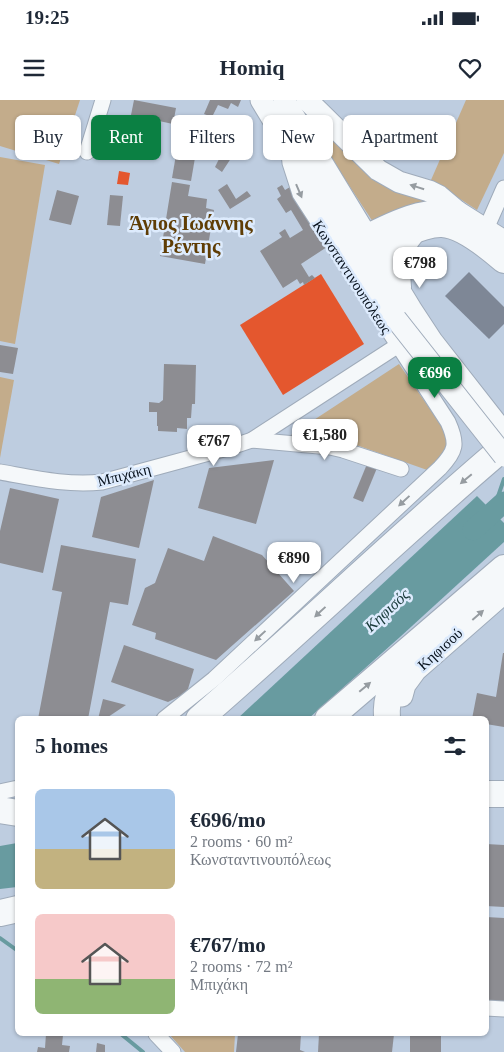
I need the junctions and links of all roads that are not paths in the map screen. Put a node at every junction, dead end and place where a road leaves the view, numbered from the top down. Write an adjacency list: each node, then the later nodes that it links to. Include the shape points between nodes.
1 (103, 100): 6 (street)
2 (261, 100): 5 (street)
3 (284, 100): 14 (street)
4 (307, 100): 10 (street, one-way to 4, via 439,196 399,182 378,170)
5 (270, 115)
6 (87, 152)
7 (290, 160): 17 (street, Κωνσταντινουπόλεως, one-way to 17, via 300,194)
8 (299, 160): 14 (street)
9 (504, 188): 11 (street)
10 (458, 212): 11 (street); 14 (street, via 421,213 388,224)
11 (486, 229): 13 (street)
12 (412, 232): 14 (highway); 15 (highway, via 431,224 453,226); 16 (highway, via 401,247 396,263)
13 (504, 241)
14 (362, 247): 16 (street); 16 (street)
15 (504, 260)
16 (402, 305): 19 (street, bridge)
17 (397, 346): 18 (street, Μπιχάκη); 25 (street, Κωνσταντινουπόλεως, one-way to 25, via 450,428 455,442 451,457 214,679)
18 (252, 440): 20 (street, via 330,447); 21 (street, Μπιχάκη, via 89,484)
19 (504, 446): 26 (highway, one-way to 26)
20 (401, 469)
21 (0, 472)
22 (504, 568): 24 (highway)
23 (504, 592): 29 (street, Κηφισού, one-way to 23, via 405,685 416,670)
24 (422, 639): 27 (highway, one-way to 24); 28 (highway, via 396,675 388,698)
25 (168, 716)
26 (202, 716)
27 (332, 716)
28 (387, 716)
29 (400, 716)
30 (489, 787): 33 (street)
31 (15, 789): 32 (street)
32 (0, 792)
33 (504, 793): 34 (highway)
34 (489, 794)
35 (489, 806): 36 (street)
36 (504, 807)
37 (0, 810): 38 (highway)
38 (15, 813)
39 (15, 815): 40 (highway)
40 (0, 818)
41 (15, 910): 42 (highway)
42 (0, 913)
43 (489, 1008): 44 (street)
44 (504, 1009)
45 (158, 1036): 46 (street)
46 (173, 1052)

